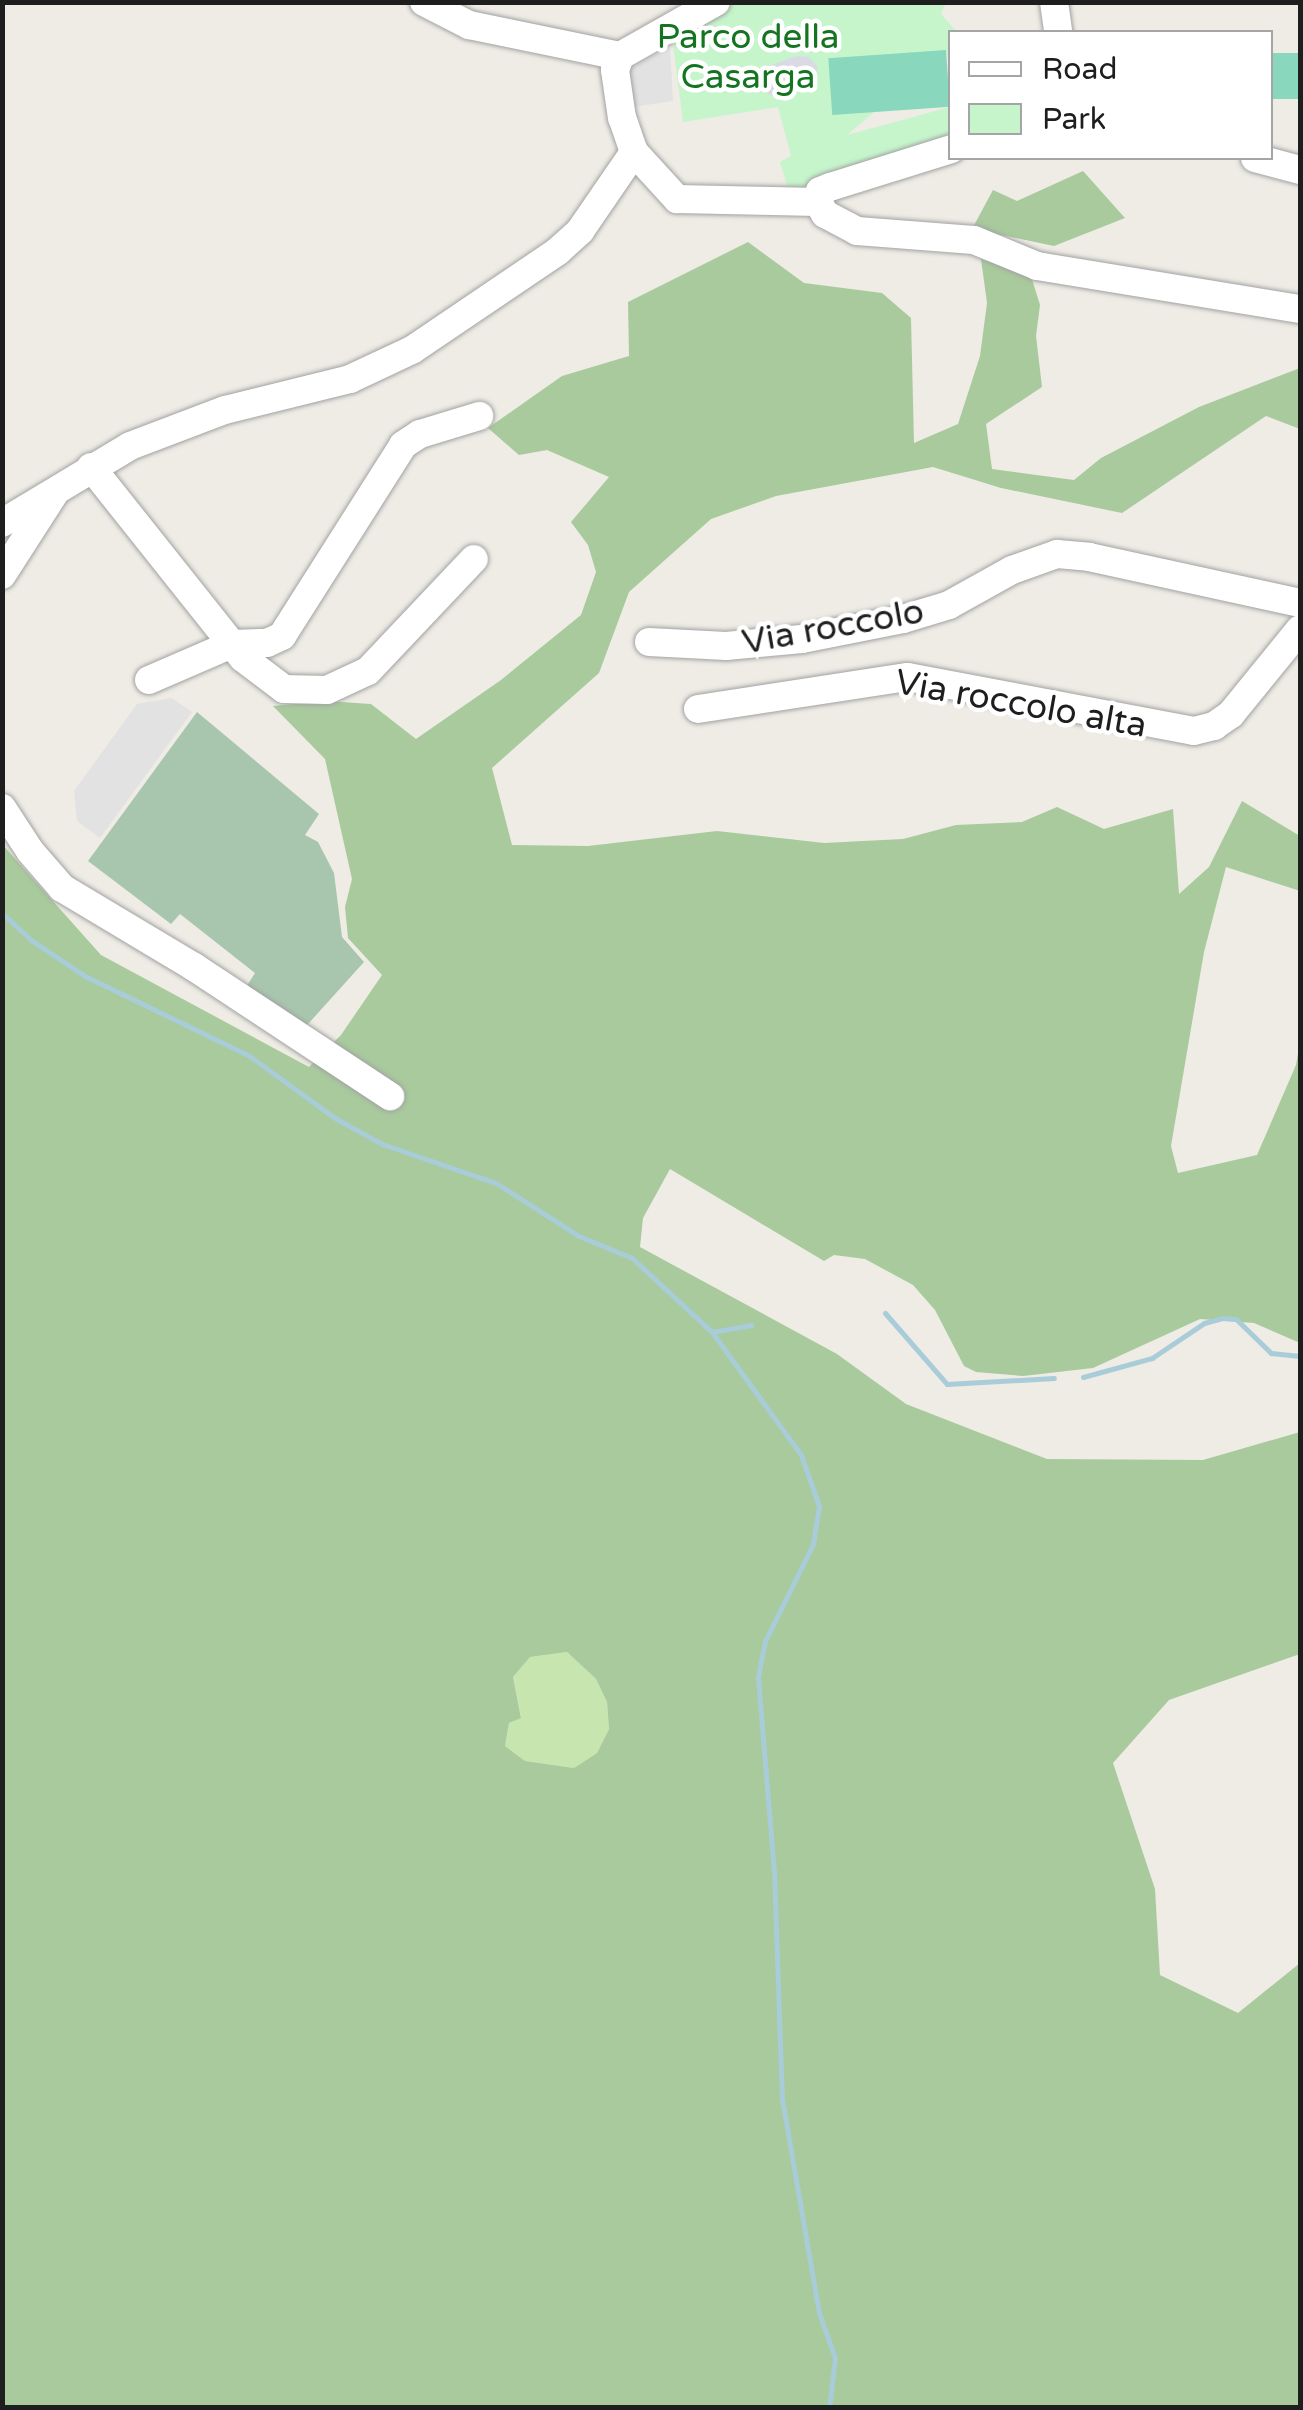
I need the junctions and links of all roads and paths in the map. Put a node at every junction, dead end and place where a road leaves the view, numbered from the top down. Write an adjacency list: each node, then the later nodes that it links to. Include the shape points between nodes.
1 (424, 2): 5 (street, via 468,25)
2 (716, 2): 5 (street)
3 (1054, 2): 4 (street)
4 (1058, 30)
5 (620, 56): 7 (street, via 622,118)
6 (948, 150): 10 (street, via 820,191)
7 (634, 152): 10 (street, via 677,198); 13 (street, via 580,231 558,251 412,350 335,383 225,410)
8 (1263, 160): 9 (street)
9 (1300, 170)
10 (818, 202): 11 (street, via 825,214 857,230 974,240 1037,266)
11 (1300, 310)
12 (479, 416): 21 (street, via 409,440 287,631 272,642)
13 (90, 467): 14 (street); 21 (street)
14 (55, 492): 15 (street); 17 (street)
15 (2, 523)
16 (474, 560): 21 (street, via 368,671 327,690 284,689)
17 (2, 575)
18 (1300, 603): 20 (street, Via roccolo, via 1057,554 902,620 726,646)
19 (1300, 630): 23 (street, Via roccolo alta, via 1232,714 1194,731 908,677)
20 (649, 642)
21 (232, 644): 22 (street)
22 (149, 680)
23 (698, 709)
24 (2, 808): 25 (street, via 62,888)
25 (390, 1096)

